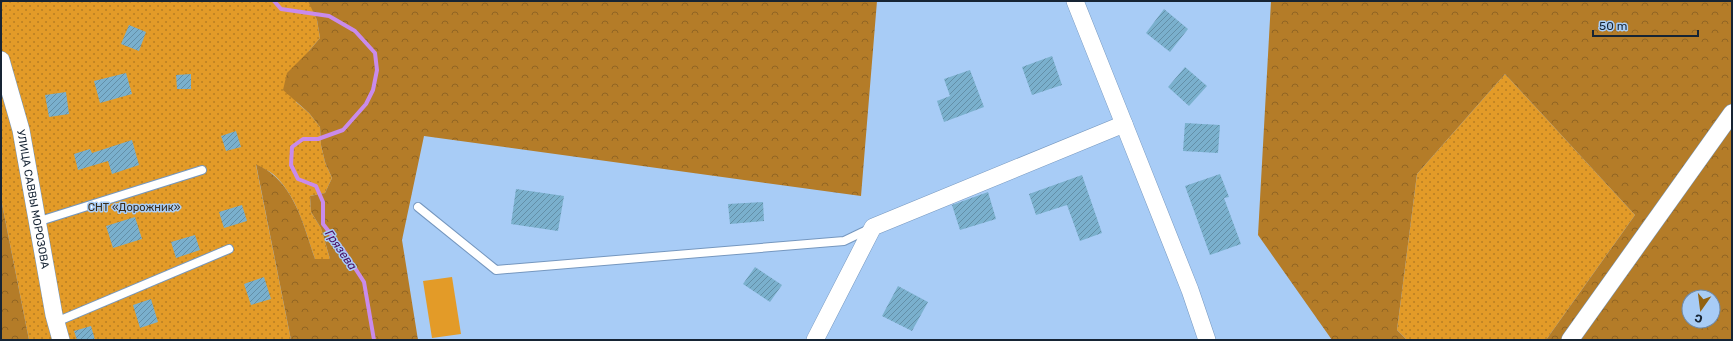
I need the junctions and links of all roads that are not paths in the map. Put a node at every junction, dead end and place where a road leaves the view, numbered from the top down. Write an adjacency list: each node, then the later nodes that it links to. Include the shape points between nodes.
1 (1075, 1): 4 (street)
2 (1, 60): 10 (street, УЛИЦА САВВЫ МОРОЗОВА, via 21,130)
3 (1732, 113): 14 (street)
4 (1124, 124): 8 (street); 13 (street, via 1190,290)
5 (202, 170): 7 (lane)
6 (418, 207): 8 (lane, via 496,270 844,241)
7 (44, 220)
8 (873, 227): 12 (street)
9 (229, 249): 10 (lane)
10 (56, 322): 11 (street, УЛИЦА САВВЫ МОРОЗОВА)
11 (61, 340)
12 (815, 340)
13 (1207, 340)
14 (1570, 340)

